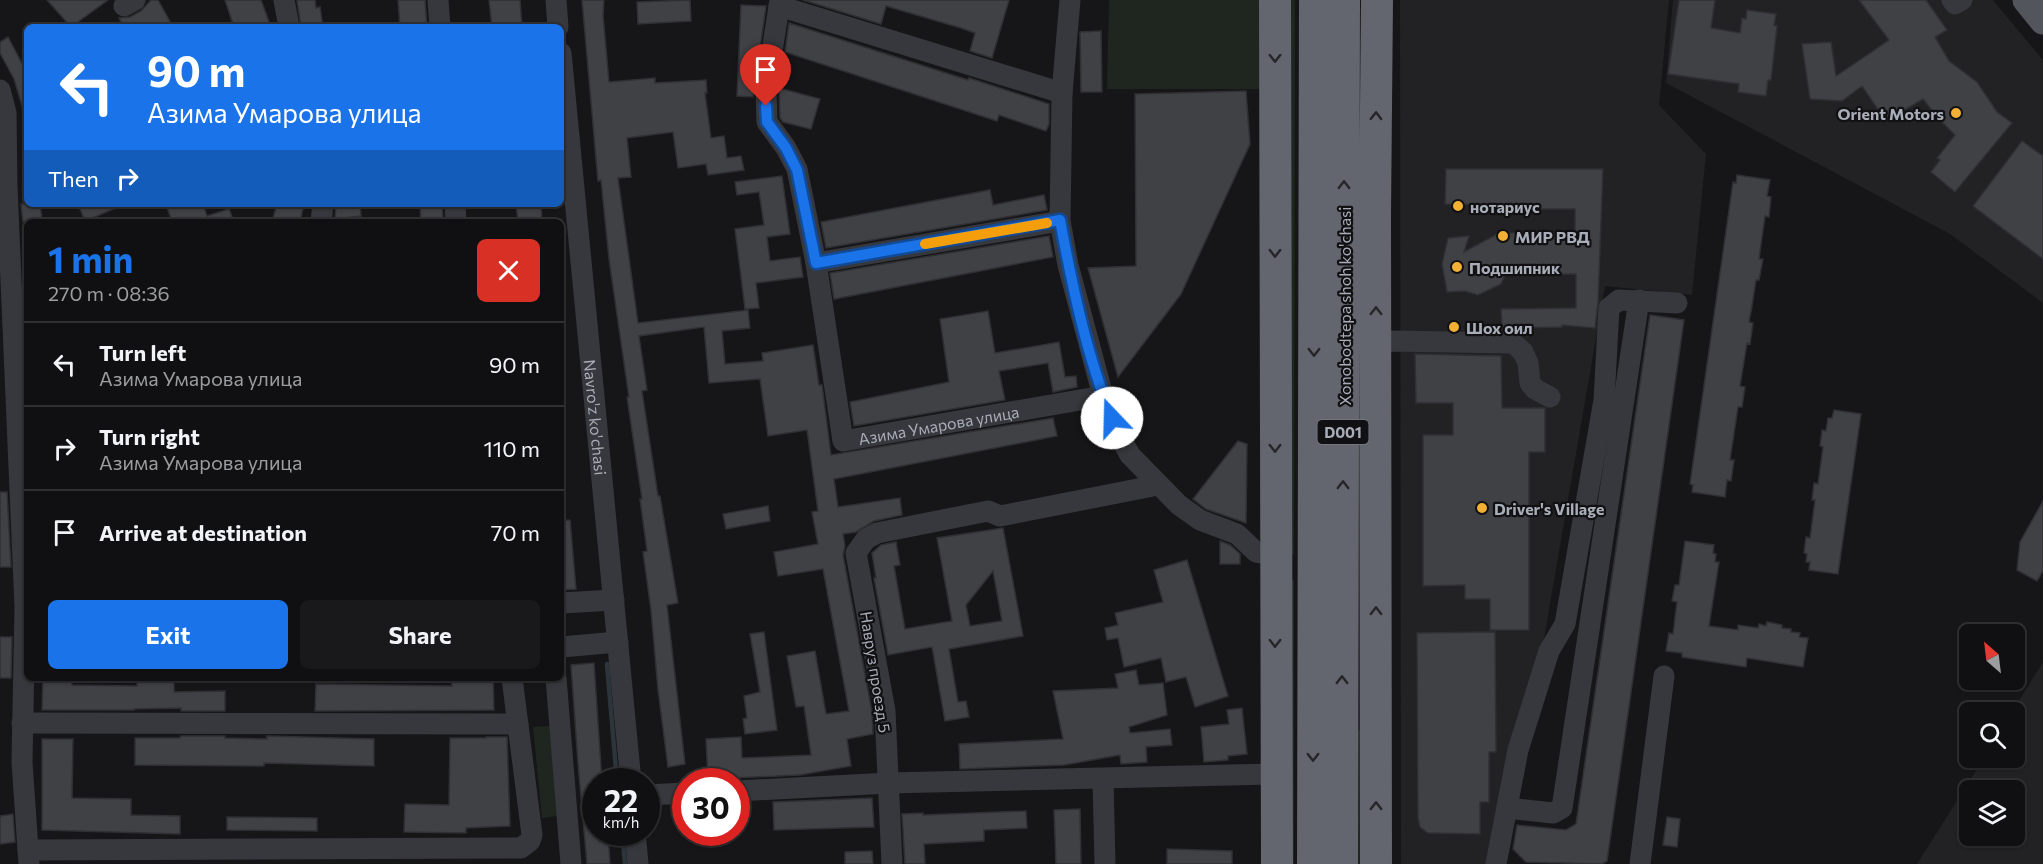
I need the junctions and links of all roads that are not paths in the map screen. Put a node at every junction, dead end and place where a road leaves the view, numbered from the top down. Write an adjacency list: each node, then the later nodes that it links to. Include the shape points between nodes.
1 (284, 0): 14 (street)
2 (438, 0): 15 (street)
3 (556, 0): 16 (street)
4 (1070, 0): 19 (street)
5 (1275, 0): 34 (highway, one-way to 34)
6 (1315, 0): 33 (highway, Xonobodtepa shoh ko'chasi / D001, one-way to 33)
7 (1344, 0): 30 (highway, Xonobodtepa shoh ko'chasi / D001, one-way to 7)
8 (1377, 0): 26 (highway, one-way to 8)
9 (1952, 0): 10 (street, via 1955,4)
10 (1962, 0)
11 (2026, 0): 13 (main road)
12 (780, 3): 19 (street, Азима Умарова улица); 22 (street, Азима Умарова улица, via 766,90 767,122 797,170)
13 (2043, 21)
14 (288, 24)
15 (440, 24)
16 (558, 24)
17 (564, 83): 35 (street, Navro'z ko'chasi)
18 (0, 90): 20 (street, via 6,113)
19 (1062, 93): 21 (street)
20 (4, 187): 25 (street)
21 (1060, 220): 22 (street); 28 (street)
22 (816, 263): 28 (street, Азима Умарова улица, via 843,441)
23 (1639, 300): 24 (street); 52 (street, via 1619,300 1609,308 1604,400 1565,624 1549,651 1518,750); 52 (street, via 1562,808 1553,813)
24 (1677, 303)
25 (20, 321): 32 (street)
26 (1376, 342): 27 (highway); 29 (street, via 1513,343 1528,363 1530,383)
27 (1376, 373): 30 (highway); 43 (highway, one-way to 27)
28 (1103, 396): 31 (street, via 1120,439)
29 (1550, 398)
30 (1343, 418): 46 (highway, Xonobodtepa shoh ko'chasi / D001, one-way to 30)
31 (1158, 484): 34 (street, via 1189,513 1236,534); 50 (street, Навруз проезд 5, via 1000,516 988,511 866,538 856,552 885,711)
32 (24, 512)
33 (1314, 546): 34 (highway); 60 (highway, Xonobodtepa shoh ko'chasi / D001, one-way to 60)
34 (1276, 569): 48 (highway, one-way to 48)
35 (615, 600): 36 (street); 37 (street, Navro'z ko'chasi)
36 (564, 603)
37 (618, 642): 38 (street); 47 (street, Navro'z ko'chasi)
38 (564, 647)
39 (24, 665): 44 (street)
40 (1664, 676): 64 (street)
41 (512, 681): 45 (street)
42 (556, 681): 55 (street)
43 (1376, 693): 46 (highway); 62 (highway, one-way to 43)
44 (22, 723): 45 (street); 54 (street)
45 (518, 724): 54 (street, via 532,835 521,848)
46 (1342, 747): 61 (highway, Xonobodtepa shoh ko'chasi / D001)
47 (630, 768)
48 (1276, 774): 49 (street); 59 (highway)
49 (1103, 779): 50 (street); 58 (street)
50 (890, 783): 51 (street); 57 (street, Навруз проезд 5)
51 (750, 790)
52 (1507, 808): 63 (street)
53 (636, 846): 56 (street)
54 (29, 857)
55 (571, 864)
56 (638, 864)
57 (892, 864)
58 (1105, 864)
59 (1277, 864)
60 (1313, 864)
61 (1342, 864)
62 (1376, 864)
63 (1497, 864)
64 (1640, 864)

